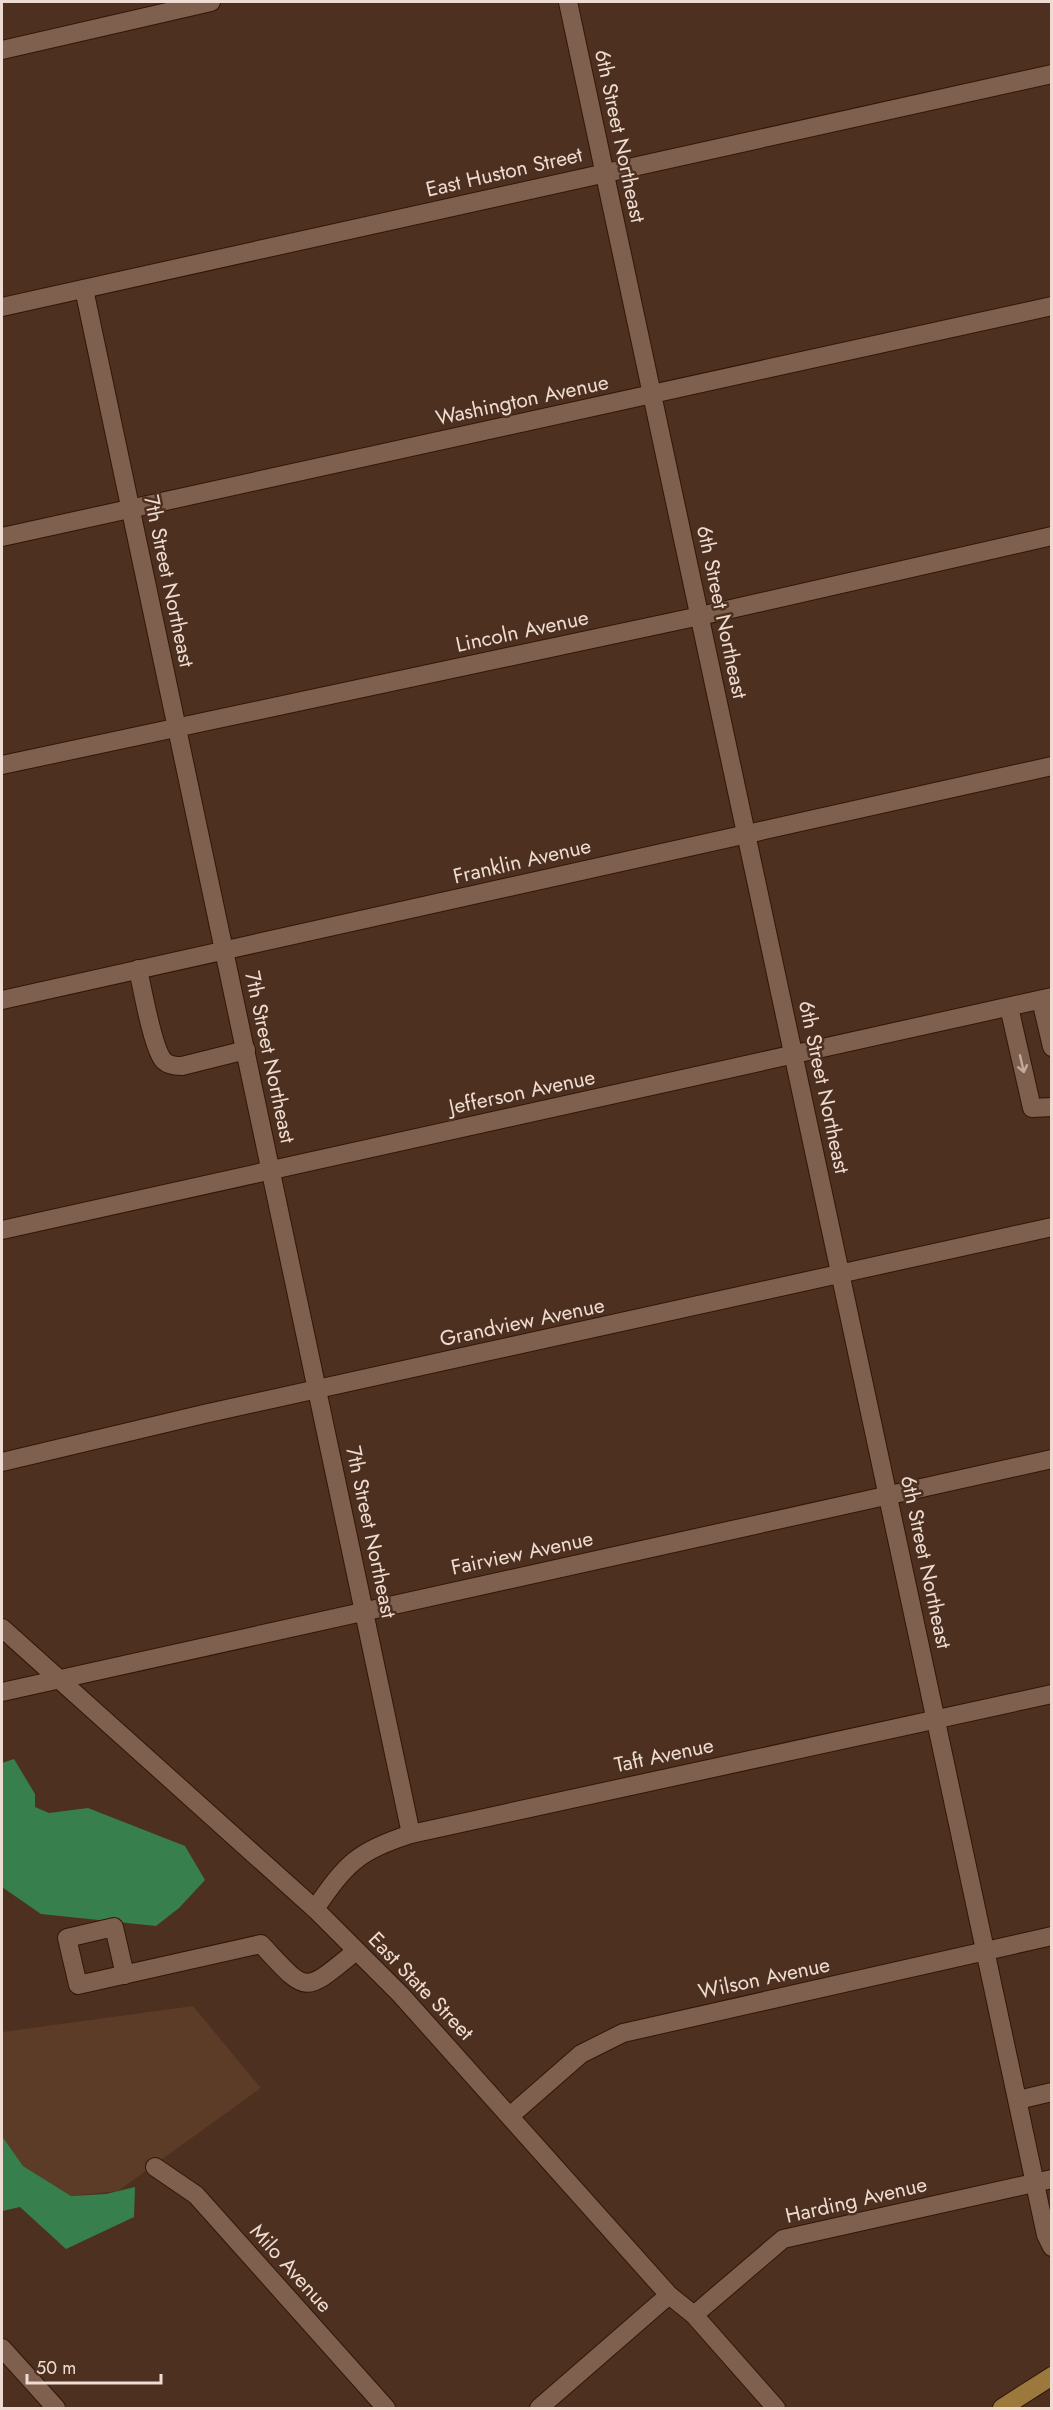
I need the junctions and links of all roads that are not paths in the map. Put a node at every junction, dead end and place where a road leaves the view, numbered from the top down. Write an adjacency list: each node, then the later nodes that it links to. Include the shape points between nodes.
1 (212, 2): 3 (street)
2 (568, 2): 5 (street, 6th Street Northeast)
3 (2, 50)
4 (1052, 74): 5 (street, East Huston Street)
5 (605, 172): 6 (street, East Huston Street); 9 (street, 6th Street Northeast)
6 (84, 289): 8 (street, East Huston Street); 10 (street, 7th Street Northeast)
7 (1052, 306): 9 (street, Washington Avenue)
8 (2, 307)
9 (652, 394): 10 (street, Washington Avenue); 13 (street, 6th Street Northeast)
10 (131, 509): 12 (street, Washington Avenue); 14 (street, 7th Street Northeast)
11 (1052, 536): 13 (street, Lincoln Avenue)
12 (2, 537)
13 (700, 616): 14 (street, Lincoln Avenue); 17 (street, 6th Street Northeast)
14 (177, 727): 15 (street, Lincoln Avenue); 18 (street, 7th Street Northeast)
15 (2, 765)
16 (1052, 766): 17 (street, Franklin Avenue)
17 (746, 834): 18 (street, Franklin Avenue); 25 (street, 6th Street Northeast)
18 (224, 950): 19 (street, Franklin Avenue); 24 (street, 7th Street Northeast)
19 (138, 969): 21 (street, Franklin Avenue); 24 (street, via 164,1061 182,1065)
20 (1046, 998): 22 (street, Jefferson Avenue); 23 (street)
21 (2, 1000)
22 (1009, 1007): 25 (street, Jefferson Avenue); 26 (street, one-way to 26, via 1032,1108)
23 (1052, 1047)
24 (246, 1050): 27 (street, 7th Street Northeast)
25 (794, 1056): 27 (street, Jefferson Avenue); 30 (street, 6th Street Northeast)
26 (1052, 1107)
27 (271, 1170): 29 (street, Jefferson Avenue); 31 (street, 7th Street Northeast)
28 (1052, 1227): 30 (street, Grandview Avenue)
29 (2, 1230)
30 (841, 1275): 31 (street, Grandview Avenue); 34 (street, 6th Street Northeast)
31 (318, 1390): 33 (street, Grandview Avenue); 35 (street, 7th Street Northeast)
32 (1052, 1459): 34 (street, Fairview Avenue)
33 (2, 1462)
34 (888, 1495): 35 (street, Fairview Avenue); 40 (street, 6th Street Northeast)
35 (364, 1611): 37 (street, Fairview Avenue); 41 (street, 7th Street Northeast)
36 (2, 1628): 37 (street, East State Street)
37 (59, 1679): 38 (street, Fairview Avenue); 42 (street, East State Street)
38 (2, 1692)
39 (1052, 1694): 40 (street, Taft Avenue)
40 (936, 1718): 41 (street, Taft Avenue); 45 (street, 6th Street Northeast)
41 (411, 1834): 42 (street, Taft Avenue, via 382,1843 354,1859)
42 (315, 1910): 44 (street, East State Street)
43 (1052, 1936): 45 (street, Wilson Avenue)
44 (356, 1951): 46 (street, via 321,1980 309,1984 296,1980 261,1944); 49 (street, East State Street, via 436,2031)
45 (986, 1951): 48 (street, 6th Street Northeast); 49 (street, Wilson Avenue, via 623,2033 581,2054)
46 (125, 1975)
47 (1052, 2092): 48 (street)
48 (1018, 2100): 51 (street, 6th Street Northeast)
49 (510, 2116): 53 (street, East State Street)
50 (155, 2167): 58 (street, Milo Avenue, via 196,2195)
51 (1043, 2180): 52 (street, 6th Street Northeast, via 1046,2235); 54 (street, Harding Avenue, via 783,2240)
52 (1052, 2247)
53 (669, 2295): 54 (street, East State Street); 59 (street)
54 (694, 2314): 60 (street, East State Street)
55 (2, 2348): 57 (street)
56 (1050, 2380): 61 (main road)
57 (56, 2409)
58 (386, 2409)
59 (539, 2409)
60 (776, 2409)
61 (1002, 2409)

